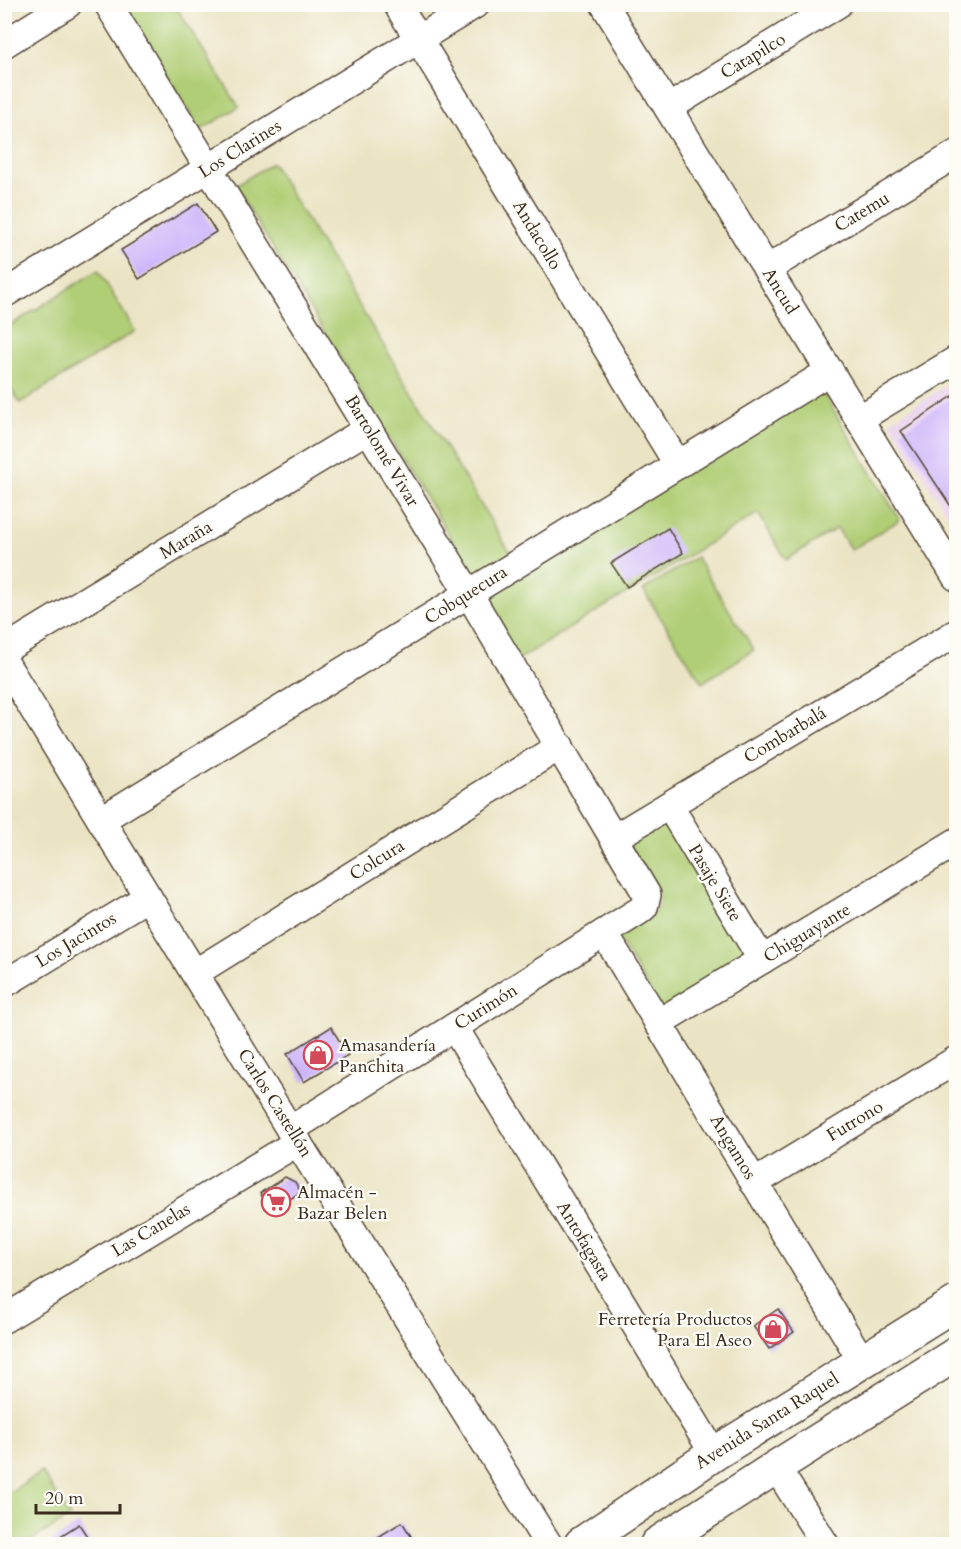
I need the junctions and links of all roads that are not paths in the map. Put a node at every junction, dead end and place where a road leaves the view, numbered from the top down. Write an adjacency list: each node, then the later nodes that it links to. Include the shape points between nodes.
1 (68, 4): 8 (street)
2 (108, 4): 11 (street, Bartolomé Vivar)
3 (397, 4): 7 (street, Andacollo)
4 (476, 4): 7 (street, Los Clarines)
5 (604, 4): 9 (street, Ancud)
6 (838, 4): 9 (street, Catapilco)
7 (418, 40): 11 (street, Los Clarines); 18 (street, Andacollo)
8 (4, 44)
9 (668, 108): 12 (street, Ancud)
10 (957, 154): 12 (street, Catemu)
11 (209, 169): 13 (street, Los Clarines); 17 (street, Bartolomé Vivar)
12 (767, 269): 15 (street, Ancud)
13 (4, 294)
14 (957, 360): 16 (street)
15 (830, 371): 16 (street, Ancud); 18 (street, Cobquecura)
16 (859, 419): 19 (street, Ancud)
17 (368, 429): 20 (street, Bartolomé Vivar); 22 (street, Maraña)
18 (678, 465): 20 (street, Cobquecura)
19 (957, 577)
20 (469, 594): 24 (street, Bartolomé Vivar); 26 (street, Cobquecura)
21 (957, 633): 25 (street, Combarbalá)
22 (4, 651)
23 (4, 661): 26 (street, Carlos Castellón)
24 (560, 746): 27 (street, Bartolomé Vivar); 33 (street, Colcura)
25 (669, 805): 27 (street, Combarbalá); 32 (street, Pasaje Siete)
26 (101, 820): 29 (street, Carlos Castellón)
27 (614, 838): 30 (street, Bartolomé Vivar)
28 (957, 842): 32 (street, Chiguayante)
29 (148, 897): 33 (street, Carlos Castellón); 34 (street, Los Jacintos)
30 (647, 901): 31 (street, Curimón, via 639,911)
31 (604, 933): 35 (street, Angamos); 36 (street, Curimón)
32 (762, 960): 35 (street, Chiguayante)
33 (195, 973): 38 (street, Carlos Castellón)
34 (4, 984)
35 (658, 1023): 39 (street, Angamos)
36 (454, 1027): 38 (street, Curimón); 44 (street, Antofagasta)
37 (957, 1060): 39 (street, Futrono)
38 (294, 1136): 41 (street, Las Canelas); 46 (street, Carlos Castellón)
39 (754, 1183): 43 (street, Angamos)
40 (957, 1303): 43 (main road, Avenida Santa Raquel)
41 (4, 1319)
42 (957, 1354): 45 (main road)
43 (862, 1361): 44 (main road, Avenida Santa Raquel)
44 (714, 1454): 47 (main road, Avenida Santa Raquel)
45 (776, 1467): 48 (main road); 49 (street)
46 (548, 1545)
47 (581, 1545)
48 (657, 1545)
49 (825, 1545)

